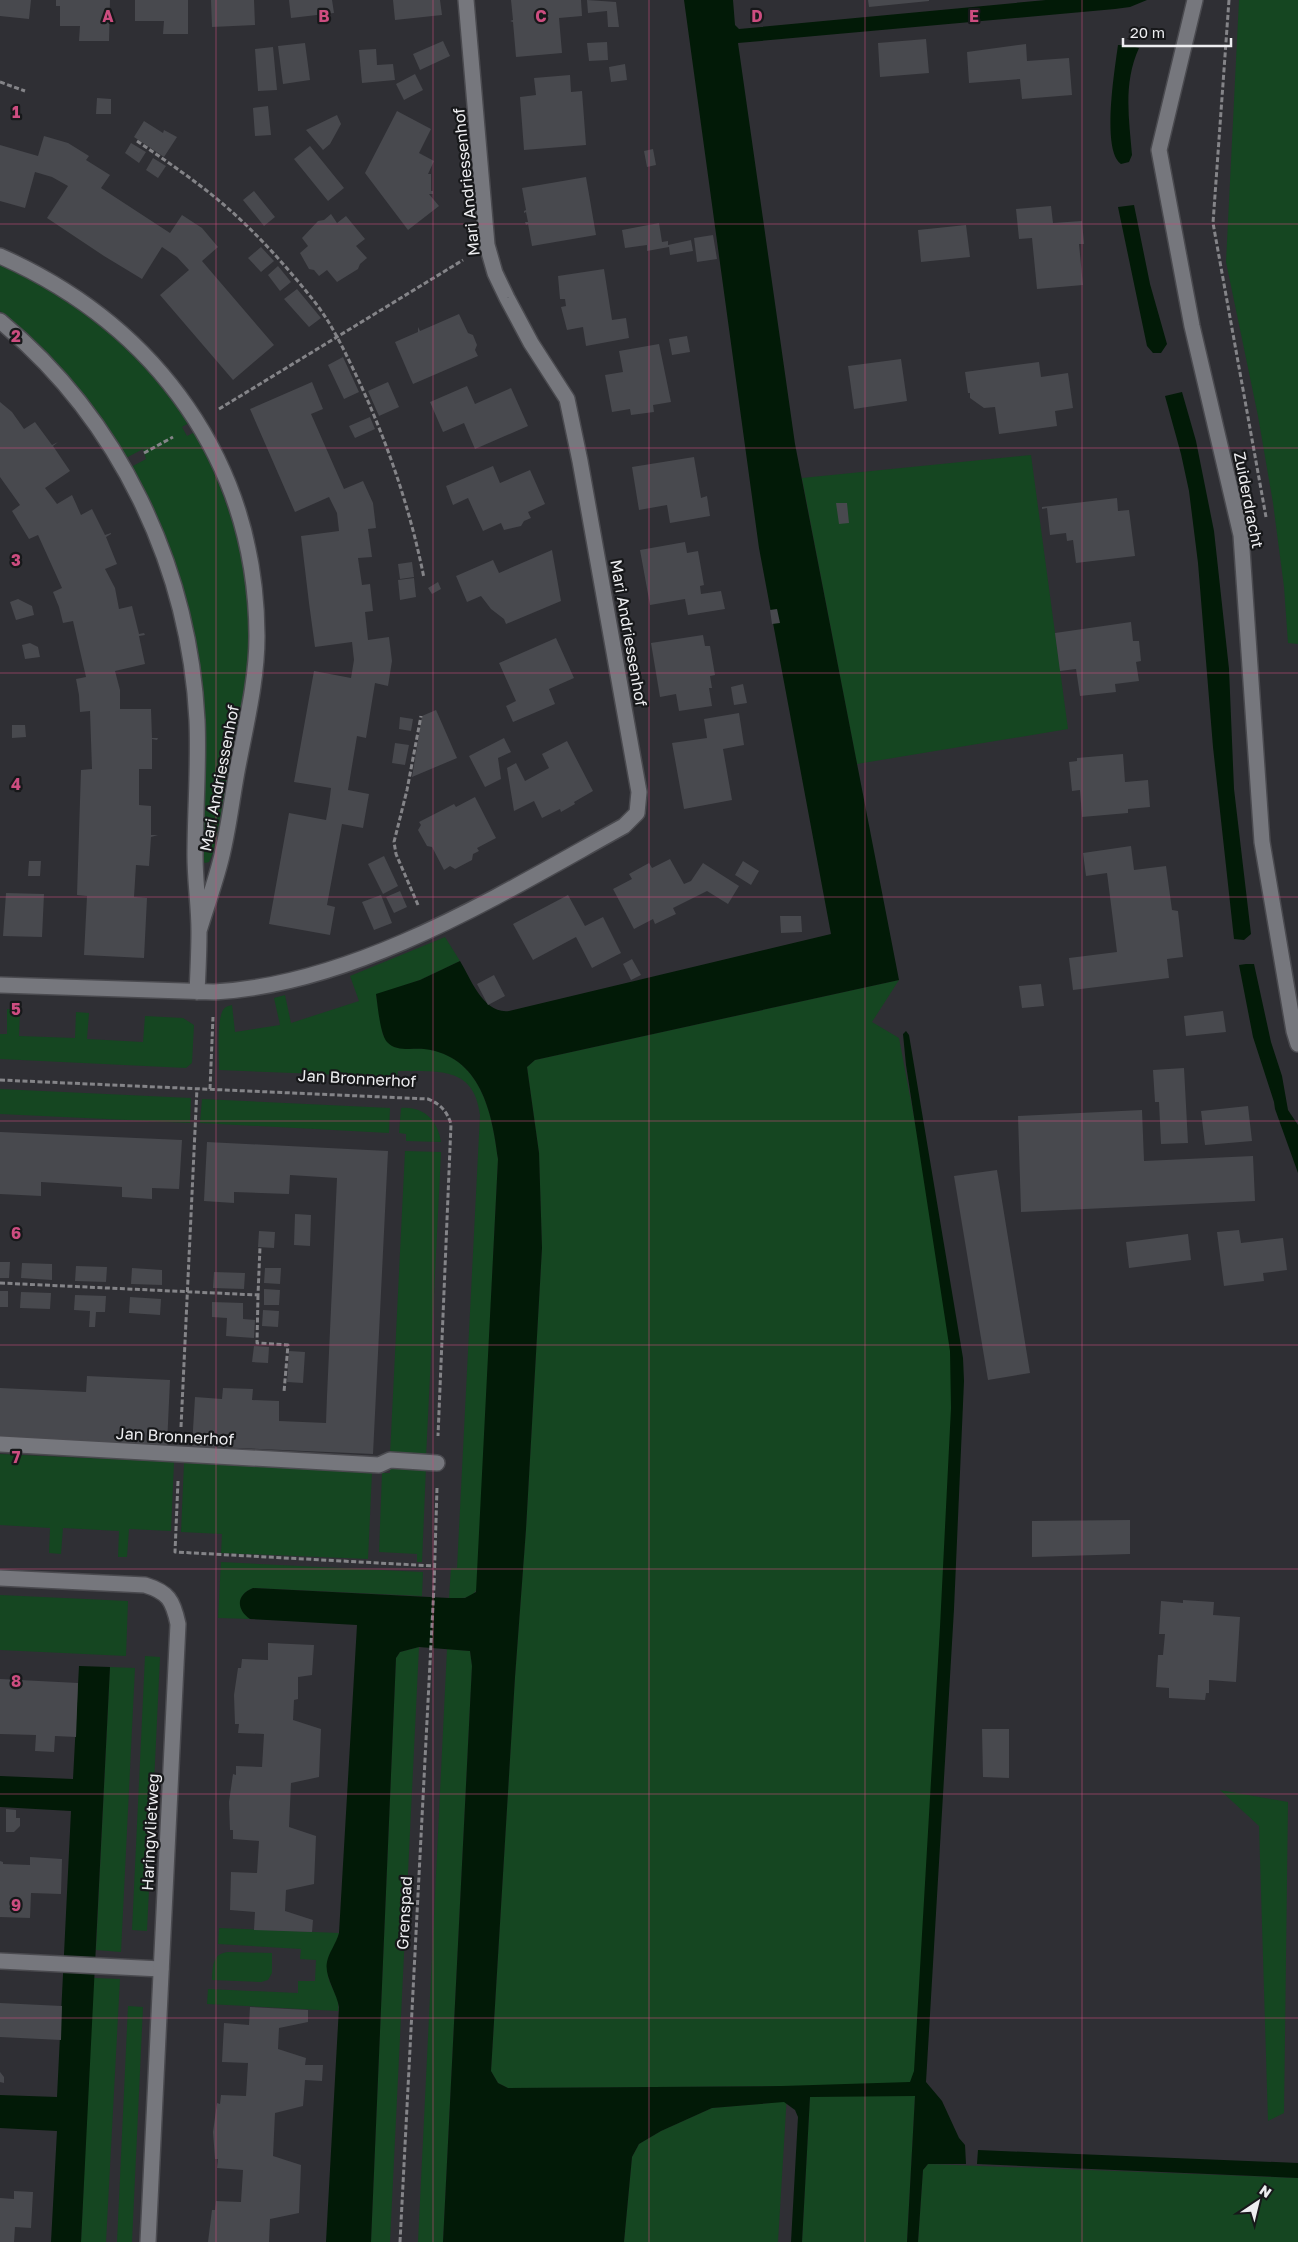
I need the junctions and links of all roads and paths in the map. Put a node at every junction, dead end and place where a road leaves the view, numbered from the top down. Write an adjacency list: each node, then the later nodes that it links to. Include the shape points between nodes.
1 (466, 0): 7 (street, Mari Andriessenhof)
2 (1195, 0): 21 (street, Zuiderdracht, via 1159,150 1192,326 1241,535 1262,842)
3 (1229, 0): 13 (path, Zuiderdracht, via 1213,223)
4 (0, 82): 5 (path)
5 (25, 91)
6 (137, 141): 10 (path, via 224,205 288,270)
7 (487, 245): 10 (path); 16 (street, Mari Andriessenhof, via 507,298 567,399 639,792 637,813 624,826 456,918)
8 (0, 256): 11 (street, Mari Andriessenhof, via 58,285 109,322 156,365)
9 (0, 321): 12 (street, Mari Andriessenhof, via 23,339 58,376)
10 (337, 335): 11 (path); 14 (path, via 384,437 416,540)
11 (197, 423): 12 (path); 17 (street, Mari Andriessenhof, via 214,454 242,523 254,582 257,638 251,700 220,862)
12 (123, 465): 17 (street, Mari Andriessenhof, via 162,546 176,588 193,677 198,755 195,856)
13 (1266, 522)
14 (424, 578)
15 (421, 716): 16 (path, via 408,790 394,842 396,854)
16 (429, 929): 20 (street, Mari Andriessenhof, via 371,955 282,984)
17 (200, 931): 19 (street, Mari Andriessenhof)
18 (0, 985): 19 (street, Mari Andriessenhof)
19 (197, 992): 20 (street, Mari Andriessenhof)
20 (214, 992): 24 (path)
21 (1298, 1044)
22 (0, 1080): 23 (path, Jan Bronnerhof)
23 (197, 1088): 24 (path, Jan Bronnerhof); 27 (path)
24 (210, 1088): 32 (path, Jan Bronnerhof, via 428,1099 440,1105 448,1115 451,1124)
25 (260, 1247): 28 (path)
26 (0, 1283): 27 (path)
27 (188, 1292): 28 (path); 31 (path)
28 (258, 1295): 29 (path, via 256,1343 288,1345)
29 (284, 1392)
30 (0, 1444): 31 (street, Jan Bronnerhof)
31 (180, 1454): 32 (street, Jan Bronnerhof, via 379,1465 390,1460); 33 (path, via 175,1552)
32 (437, 1463): 33 (path, Jan Bronnerhof)
33 (434, 1566): 35 (path, Jan Bronnerhof)
34 (0, 1578): 37 (street, Haringvlietweg, via 145,1585 165,1594 175,1609 178,1624)
35 (434, 1586): 39 (path, Grenspad)
36 (0, 1961): 37 (street)
37 (161, 1969): 38 (street, Haringvlietweg)
38 (148, 2242)
39 (400, 2242)

